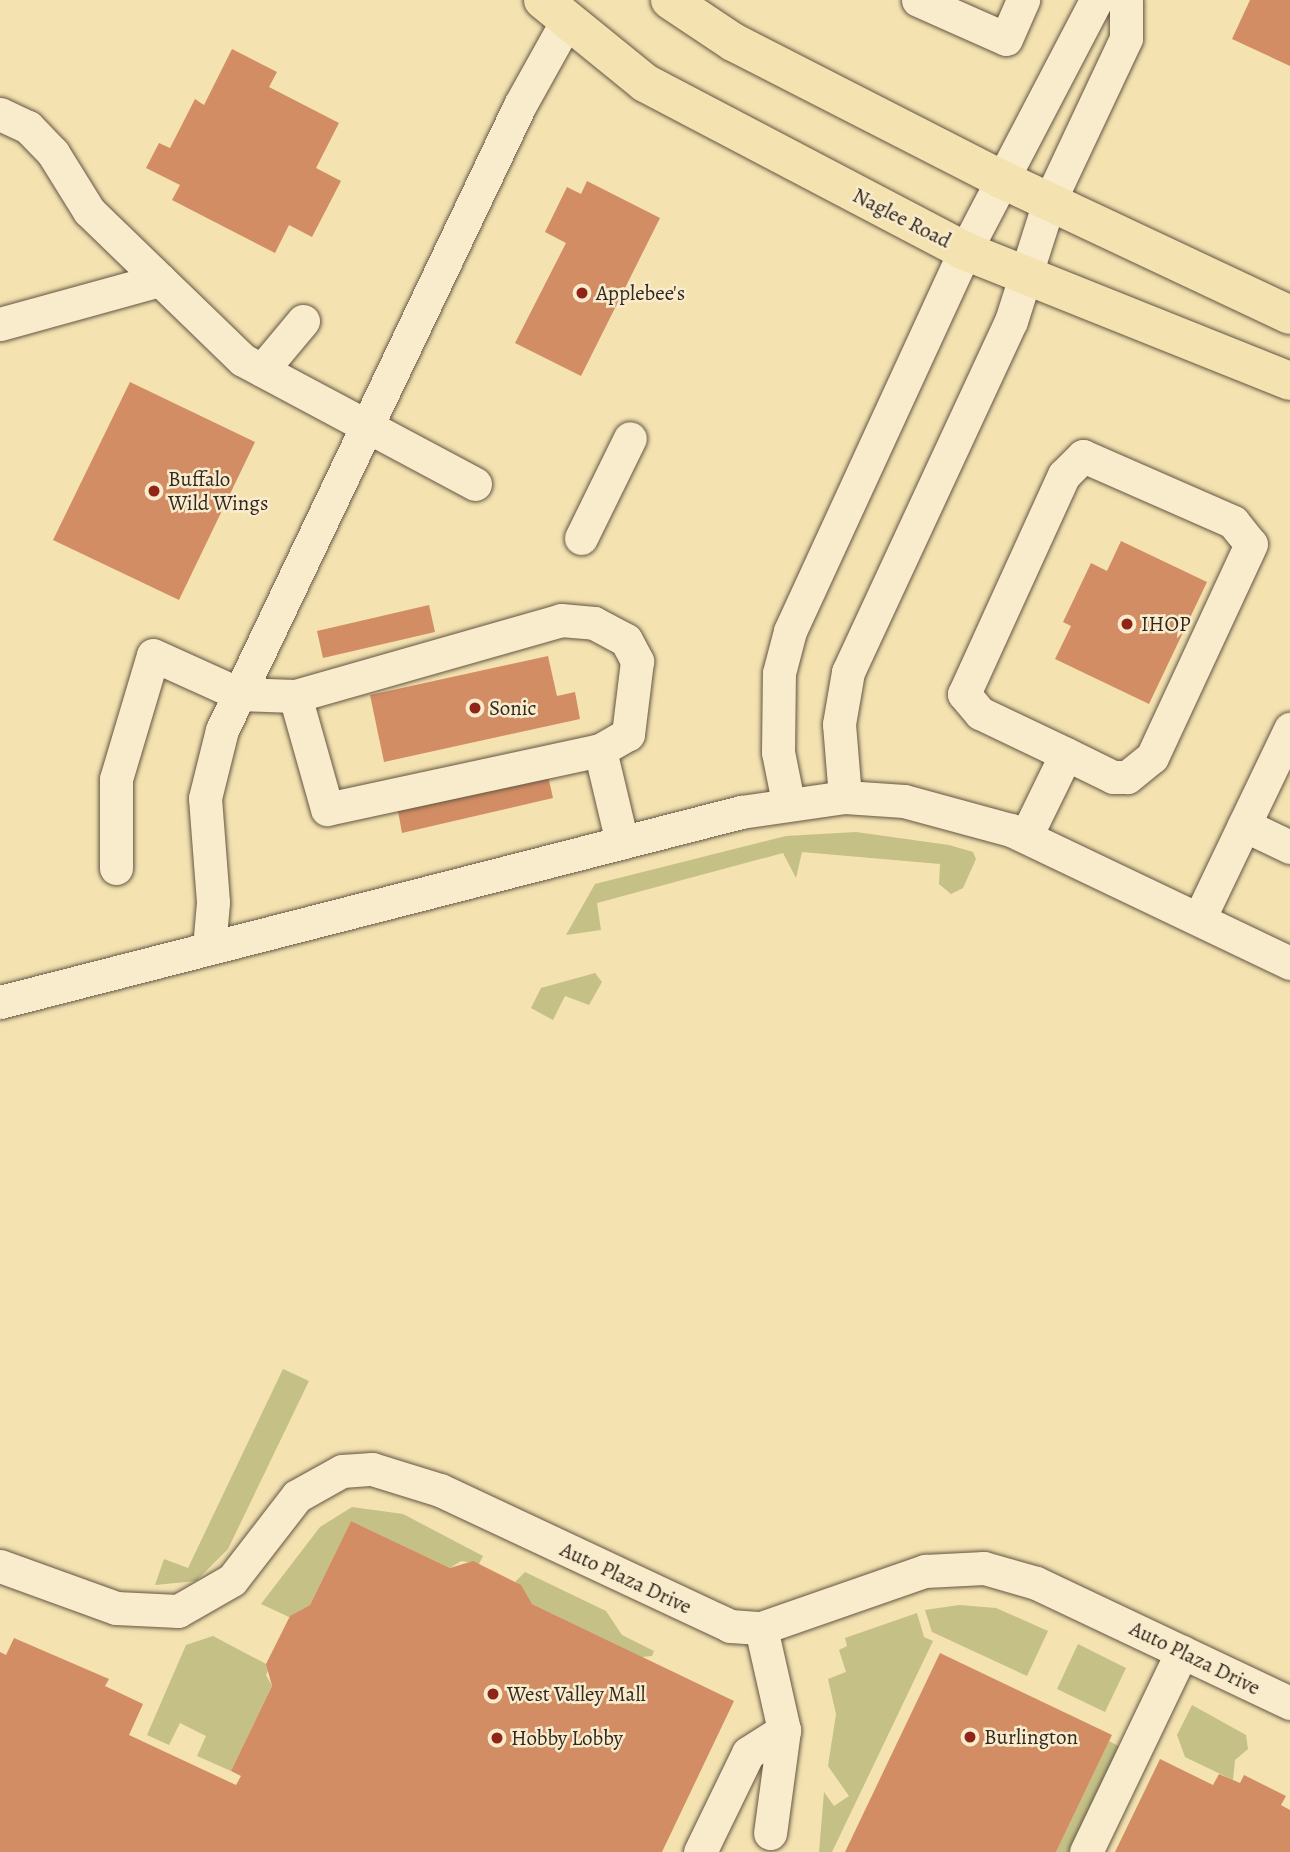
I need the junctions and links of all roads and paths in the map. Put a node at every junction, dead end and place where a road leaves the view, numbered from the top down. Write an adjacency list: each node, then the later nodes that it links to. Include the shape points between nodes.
1 (670, 0): 8 (main road, via 733,41)
2 (918, 0): 3 (street, via 1006,39)
3 (1023, 0)
4 (1096, 0): 8 (street)
5 (1126, 0): 9 (street, via 1126,38)
6 (554, 12): 10 (main road, Naglee Road, via 655,89); 18 (street)
7 (0, 114): 11 (street, via 28,127 53,153 89,211)
8 (1003, 180): 9 (main road); 10 (street)
9 (1049, 202): 12 (street); 13 (main road)
10 (965, 251): 12 (main road, Naglee Road); 28 (street, via 790,631 779,673 778,752)
11 (160, 280): 15 (street); 16 (street)
12 (1028, 280): 17 (main road, Naglee Road, via 1077,292); 27 (street, via 848,671 839,724)
13 (1290, 315)
14 (303, 321): 16 (street)
15 (0, 324)
16 (262, 370): 18 (street)
17 (1290, 381)
18 (366, 426): 20 (street); 22 (street)
19 (630, 438): 21 (street)
20 (475, 484)
21 (582, 538)
22 (239, 694): 23 (street); 33 (street, via 153,655 116,779); 35 (street, via 218,742 205,797 213,902)
23 (295, 696): 25 (street, via 327,809); 25 (street, via 561,620 594,623 626,640 637,661 628,734)
24 (1290, 729): 29 (street)
25 (600, 750): 31 (street)
26 (1066, 754): 26 (street, via 980,713 964,694 1064,475 1083,456 1233,522 1251,544 1153,757 1127,777 1114,777); 30 (street)
27 (845, 797): 28 (street); 30 (street, via 960,813)
28 (788, 802): 31 (street)
29 (1244, 825): 32 (street); 34 (street)
30 (1026, 836): 34 (street)
31 (622, 842): 35 (street)
32 (1290, 847)
33 (116, 868)
34 (1199, 919): 36 (street)
35 (209, 948): 37 (street)
36 (1290, 963)
37 (0, 1002)
38 (0, 1566): 39 (street, Auto Plaza Drive, via 116,1608 178,1611 232,1580 297,1496 342,1471 372,1469 440,1490 717,1621)
39 (761, 1628): 40 (street, Auto Plaza Drive, via 925,1571 984,1568 1036,1583); 42 (street)
40 (1182, 1652): 41 (street, Auto Plaza Drive); 45 (street)
41 (1290, 1703)
42 (784, 1730): 43 (street); 44 (street, via 748,1753)
43 (770, 1833)
44 (700, 1852)
45 (1086, 1852)

